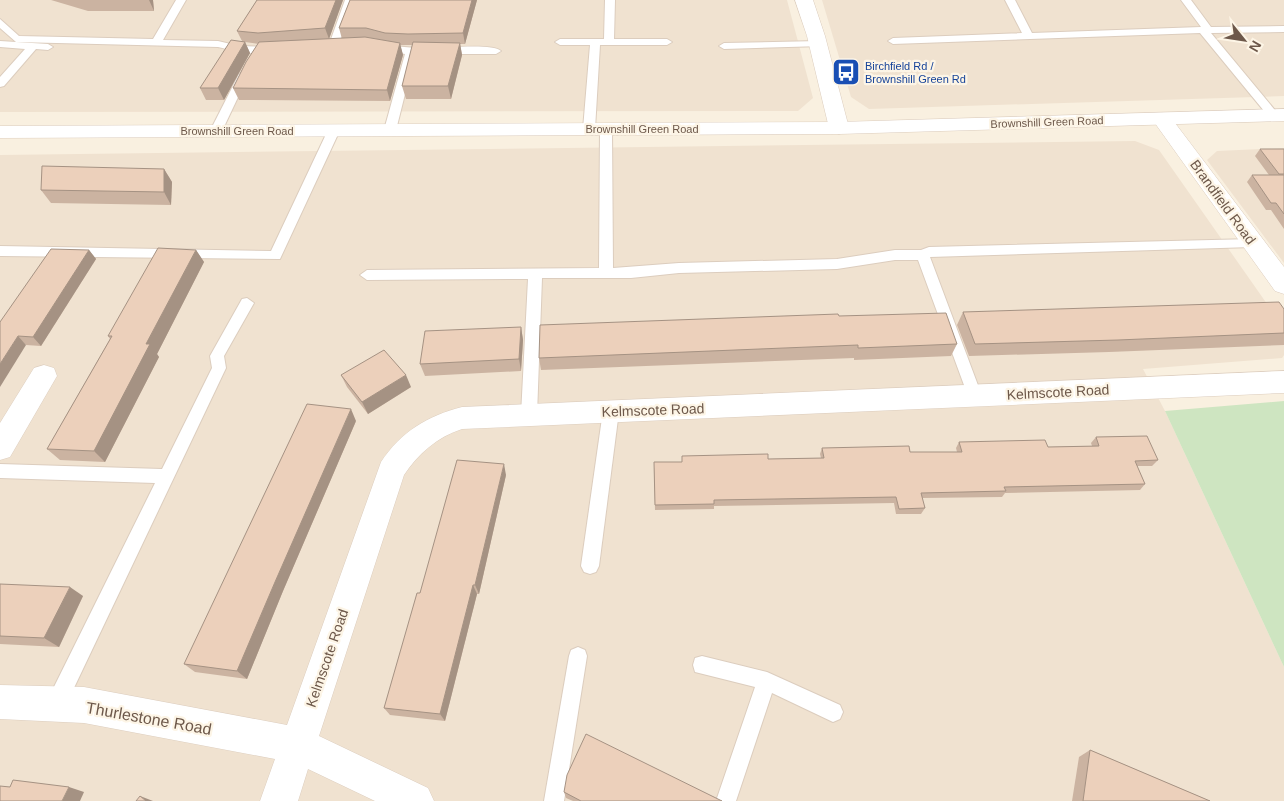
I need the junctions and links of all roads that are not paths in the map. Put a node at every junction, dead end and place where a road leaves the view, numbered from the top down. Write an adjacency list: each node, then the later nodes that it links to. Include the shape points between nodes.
1 (181, 0): 17 (lane)
2 (350, 0): 22 (lane, via 339,44)
3 (610, 0): 14 (lane)
4 (804, 0): 19 (street)
5 (1010, 0): 10 (lane)
6 (1186, 0): 9 (lane)
7 (0, 22): 17 (lane, via 16,40)
8 (1284, 29): 9 (lane)
9 (1205, 30): 10 (lane); 29 (lane)
10 (1029, 37): 11 (lane)
11 (893, 41)
12 (560, 42): 13 (lane)
13 (596, 42): 14 (lane); 34 (lane)
14 (609, 42): 15 (lane)
15 (667, 42)
16 (0, 44): 20 (lane)
17 (155, 44): 27 (lane, via 218,44 240,49)
18 (369, 44): 25 (lane)
19 (819, 44): 21 (lane); 31 (street)
20 (33, 46): 23 (lane); 28 (lane)
21 (724, 46)
22 (313, 47)
23 (87, 48)
24 (280, 49): 27 (lane)
25 (412, 50): 26 (lane); 33 (lane)
26 (496, 51)
27 (254, 57): 35 (lane)
28 (0, 84)
29 (1278, 115): 30 (street, Brownshill Green Road)
30 (1162, 119): 31 (street, Brownshill Green Road); 38 (street, Brandfield Road)
31 (840, 128): 34 (street, Brownshill Green Road)
32 (334, 130): 33 (street, Brownshill Green Road); 35 (street, Brownshill Green Road); 37 (lane, via 275,256)
33 (390, 130): 34 (street, Brownshill Green Road)
34 (598, 130): 41 (lane)
35 (216, 131): 36 (street, Brownshill Green Road)
36 (0, 132)
37 (5, 251): 40 (lane)
38 (1267, 251): 39 (lane, via 929,252); 44 (street, Brandfield Road)
39 (923, 255): 41 (lane, via 895,255 836,264); 48 (lane)
40 (0, 265)
41 (606, 272): 43 (lane)
42 (367, 275): 43 (lane)
43 (535, 275): 50 (lane)
44 (1284, 285)
45 (246, 303): 53 (lane, via 217,356 220,368)
46 (44, 376): 51 (street)
47 (1284, 382): 48 (street, Kelmscote Road)
48 (974, 396): 49 (street, Kelmscote Road)
49 (611, 412): 50 (street, Kelmscote Road); 54 (lane)
50 (529, 415): 61 (street, Kelmscote Road, via 448,421 426,432 398,460 391,471)
51 (0, 448)
52 (0, 471): 53 (lane)
53 (167, 476): 59 (lane)
54 (590, 566)
55 (578, 656): 64 (lane)
56 (702, 665): 57 (lane)
57 (767, 681): 60 (lane); 65 (lane)
58 (0, 702): 59 (street, Thurlestone Road)
59 (56, 704): 61 (street, Thurlestone Road, via 84,705)
60 (833, 712)
61 (298, 745): 62 (street, Kelmscote Road); 63 (street, Thurlestone Road)
62 (279, 801)
63 (415, 801)
64 (554, 801)
65 (726, 801)

